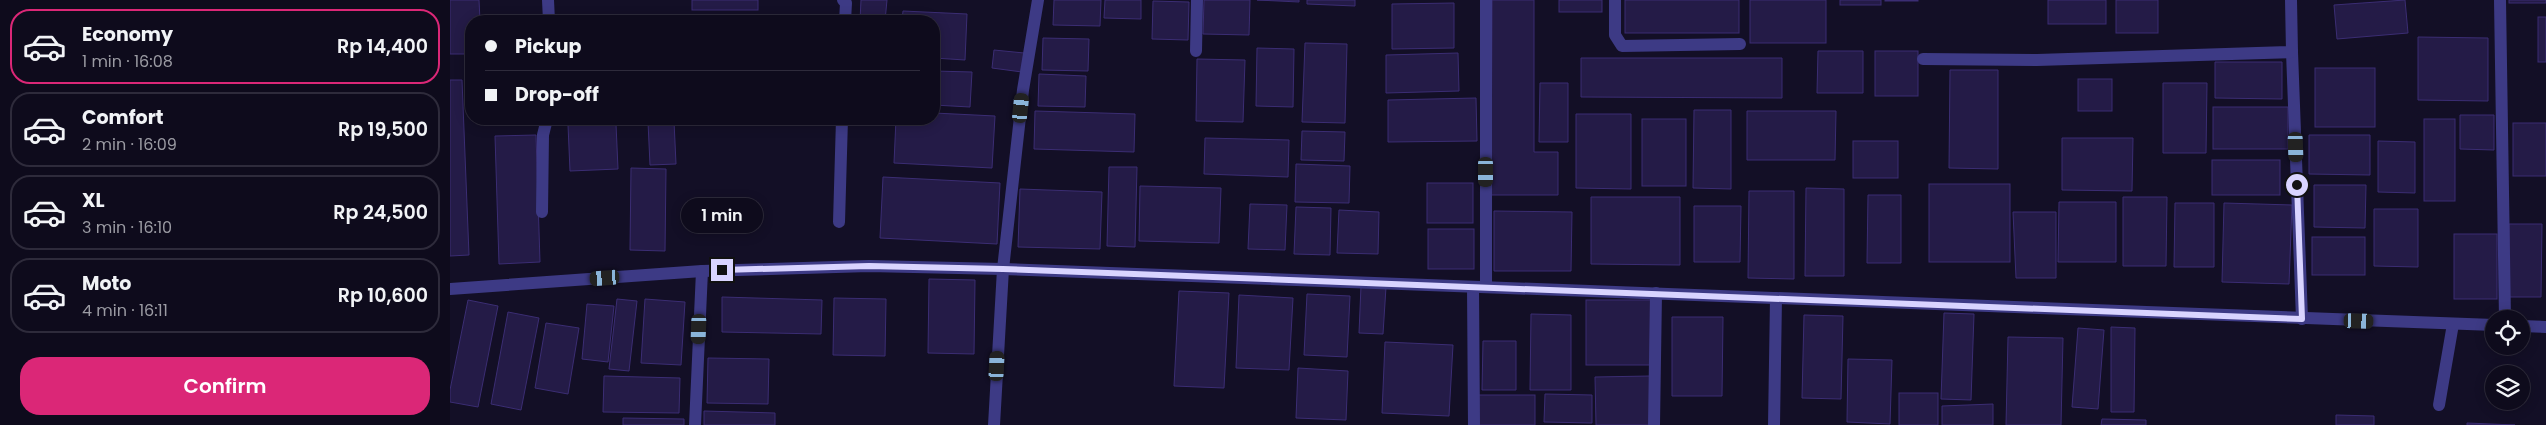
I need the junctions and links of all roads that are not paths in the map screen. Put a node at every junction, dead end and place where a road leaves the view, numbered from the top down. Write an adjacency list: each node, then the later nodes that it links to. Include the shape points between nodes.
1 (548, 0): 9 (street)
2 (843, 0): 10 (street, via 846,3)
3 (1038, 0): 19 (street, via 1023,90)
4 (1197, 0): 12 (street)
5 (1486, 0): 22 (street)
6 (1615, 0): 11 (street, via 1615,35 1622,46)
7 (2291, 0): 13 (street)
8 (2500, 0): 26 (street)
9 (549, 15)
10 (845, 15)
11 (1740, 44)
12 (1196, 51)
13 (2292, 52): 14 (street, via 2036,60); 27 (street)
14 (1923, 59)
15 (546, 125): 17 (street)
16 (842, 125): 18 (street)
17 (542, 212)
18 (839, 222)
19 (1003, 269): 20 (street, via 869,266); 21 (street); 34 (street)
20 (702, 271): 23 (street); 33 (street)
21 (1473, 287): 22 (street); 35 (street)
22 (1486, 287): 24 (street)
23 (450, 289)
24 (1656, 293): 25 (street); 36 (street)
25 (1776, 298): 27 (street); 37 (street)
26 (2505, 310)
27 (2302, 319): 28 (street)
28 (2454, 324): 29 (street); 32 (street)
29 (2485, 325)
30 (2530, 326): 31 (street)
31 (2546, 327)
32 (2439, 405)
33 (695, 425)
34 (994, 425)
35 (1474, 425)
36 (1654, 425)
37 (1774, 425)

